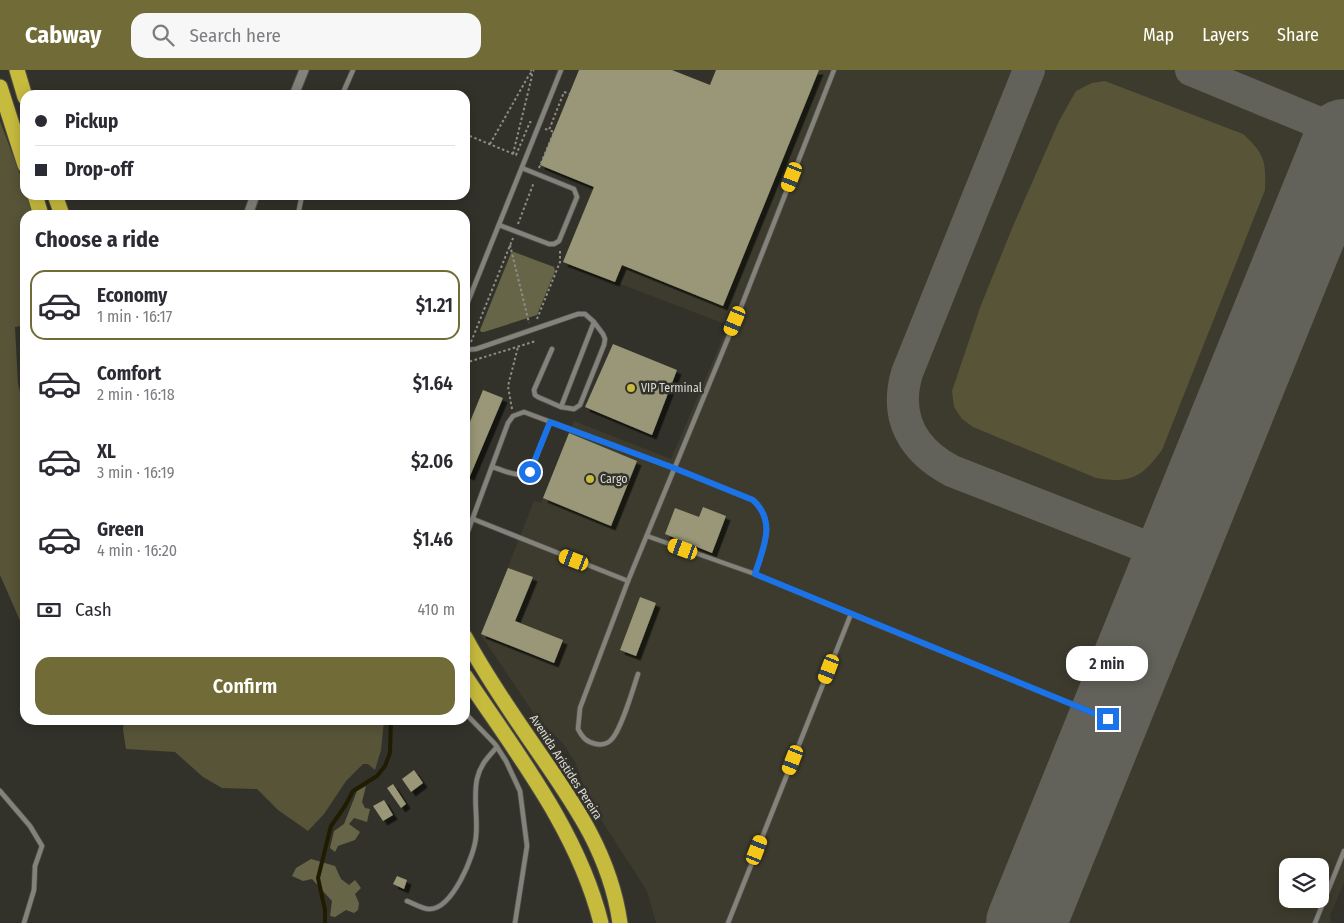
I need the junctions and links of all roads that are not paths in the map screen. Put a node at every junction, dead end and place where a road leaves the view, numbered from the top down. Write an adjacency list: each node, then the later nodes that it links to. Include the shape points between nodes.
1 (17, 70): 7 (highway)
2 (304, 70): 8 (street)
3 (353, 70): 9 (lane)
4 (562, 70): 11 (lane)
5 (834, 70): 20 (lane)
6 (0, 87): 10 (highway)
7 (23, 90)
8 (296, 90)
9 (344, 90)
10 (20, 149)
11 (522, 168): 12 (lane); 12 (lane, via 574,189 577,197 559,241 549,244)
12 (498, 225): 13 (lane)
13 (470, 295)
14 (594, 322): 16 (lane, via 584,314 578,314); 17 (lane); 17 (lane, via 603,334 604,346 580,405 574,409)
15 (552, 349): 17 (lane, via 534,390 538,397)
16 (470, 350)
17 (561, 407)
18 (550, 422): 19 (lane, via 530,472 517,475); 19 (lane, via 524,412 513,416); 20 (lane)
19 (492, 467): 21 (lane)
20 (674, 468): 23 (lane); 24 (lane, via 753,500 761,507 767,530 766,542)
21 (473, 519): 22 (lane); 25 (lane)
22 (470, 526)
23 (647, 536): 24 (lane); 25 (lane)
24 (755, 574): 26 (lane)
25 (628, 581): 28 (lane, via 580,708 578,729 586,740 602,744 612,739)
26 (851, 614): 31 (lane); 40 (lane)
27 (470, 645): 39 (highway, Avenida Aristides Pereira, via 588,828 601,855)
28 (638, 674)
29 (470, 684): 38 (highway, via 559,818 584,870)
30 (470, 718): 32 (lane)
31 (1108, 719)
32 (497, 747): 35 (lane, via 481,767 477,779 476,844 464,874 450,895 436,907 429,909); 37 (lane, via 520,791 524,820 526,846)
33 (0, 791): 36 (lane, via 30,826 42,846)
34 (1344, 851): 41 (lane)
35 (407, 901)
36 (24, 923)
37 (515, 923)
38 (601, 923)
39 (620, 923)
40 (728, 923)
41 (1315, 923)

